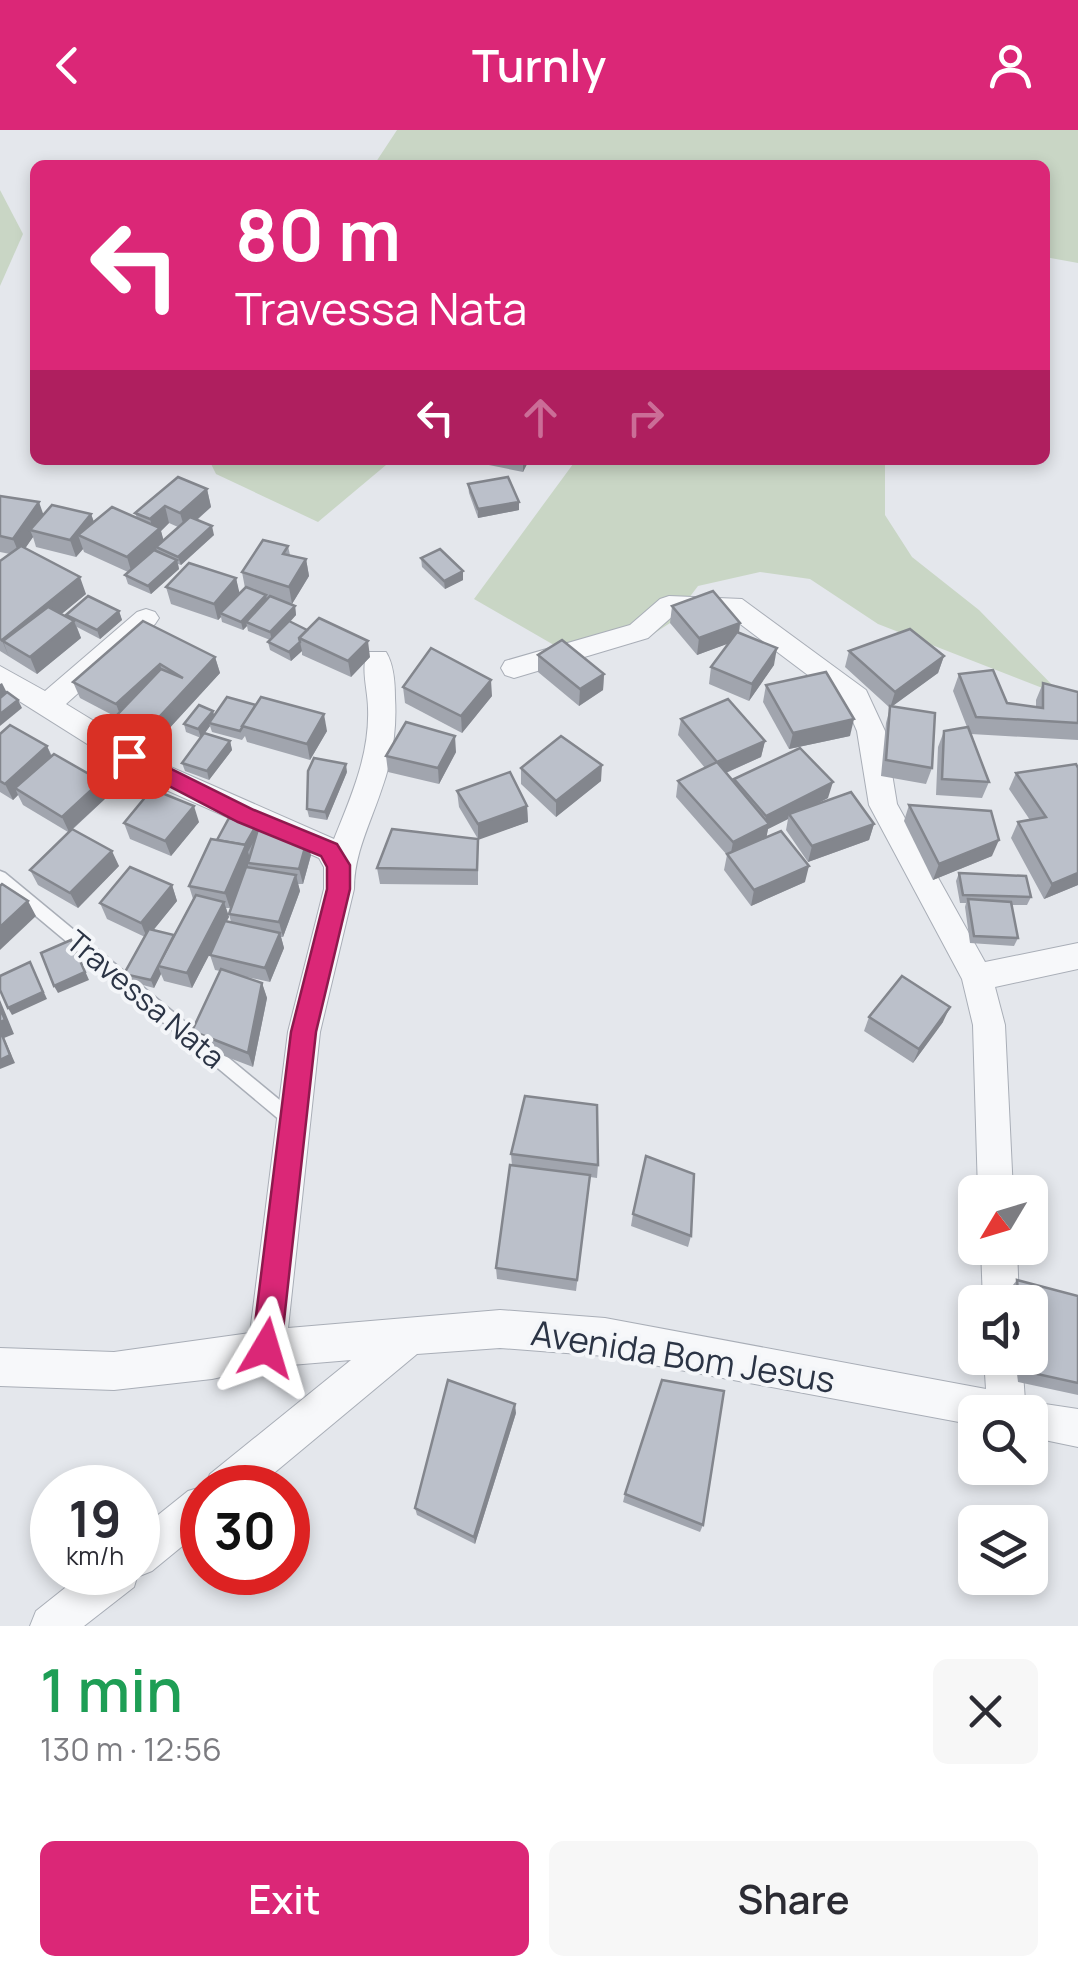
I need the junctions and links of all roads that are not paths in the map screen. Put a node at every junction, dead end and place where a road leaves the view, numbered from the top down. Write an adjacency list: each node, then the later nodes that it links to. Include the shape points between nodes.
1 (146, 618): 5 (street)
2 (377, 659): 6 (street, via 384,695 382,750)
3 (514, 668): 9 (street, via 639,632 669,605 733,605 856,697 871,731 883,805)
4 (0, 676): 5 (street)
5 (47, 704): 6 (street, via 156,773 329,850)
6 (339, 865): 10 (street)
7 (0, 877): 10 (lane, Travessa Nata)
8 (1078, 956): 9 (street)
9 (977, 976): 11 (street, via 989,1025)
10 (292, 1121): 13 (street)
11 (995, 1175)
12 (414, 1333): 13 (street, Avenida Bom Jesus); 15 (street, Avenida Bom Jesus, via 500,1328 605,1338); 18 (street)
13 (266, 1348): 14 (street, Avenida Bom Jesus, via 114,1371)
14 (0, 1367)
15 (958, 1403)
16 (1048, 1422): 17 (street)
17 (1078, 1428)
18 (252, 1465)
19 (180, 1523): 20 (street)
20 (160, 1540)
21 (89, 1595): 22 (street)
22 (51, 1626)

